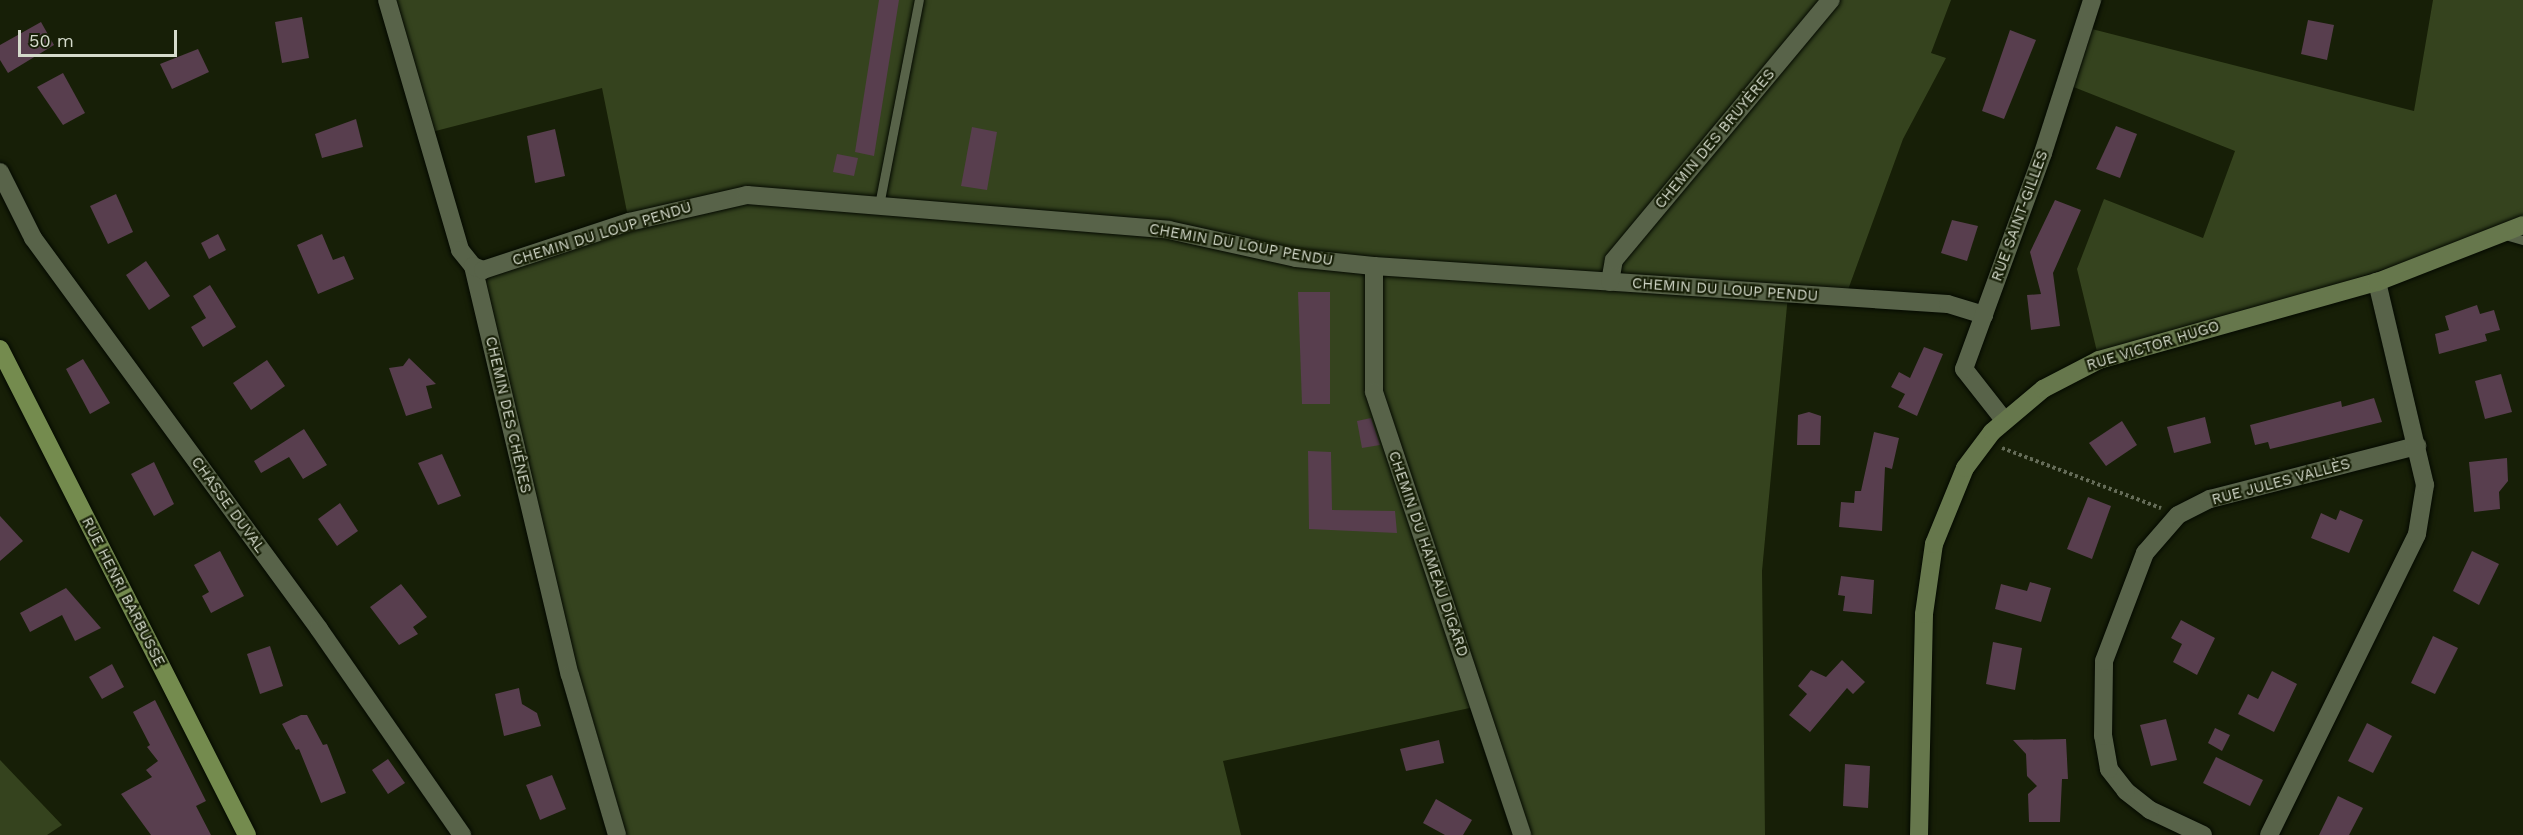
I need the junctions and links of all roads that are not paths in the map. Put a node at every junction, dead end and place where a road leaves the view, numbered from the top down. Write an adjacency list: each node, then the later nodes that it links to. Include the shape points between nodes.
1 (919, 0): 6 (lane)
2 (1831, 0): 12 (street, CHEMIN DES BRUYÈRES, via 1614,260)
3 (2092, 0): 14 (street, RUE SAINT-GILLES)
4 (391, 5): 10 (street, CHEMIN DES CHÊNES, via 460,250)
5 (0, 172): 19 (street, CHASSE DUVAL, via 33,238 319,629)
6 (879, 205): 10 (street, CHEMIN DU LOUP PENDU, via 747,195 629,222 483,270); 11 (street, CHEMIN DU LOUP PENDU, via 1169,230 1296,258)
7 (2523, 225): 8 (main road, RUE VICTOR HUGO)
8 (2503, 234): 9 (lane); 13 (main road, RUE VICTOR HUGO)
9 (2523, 240)
10 (473, 266): 20 (street, CHEMIN DES CHÊNES, via 570,675)
11 (1374, 266): 12 (street, CHEMIN DU LOUP PENDU); 21 (street, CHEMIN DU HAMEAU DIGARD, via 1374,392)
12 (1610, 282): 14 (street, CHEMIN DU LOUP PENDU, via 1948,304)
13 (2377, 282): 16 (main road, RUE VICTOR HUGO, via 2099,360 2043,389); 17 (street)
14 (1984, 315): 16 (street, RUE SAINT-GILLES, via 1964,369)
15 (0, 349): 18 (main road, RUE HENRI BARBUSSE)
16 (2004, 420): 22 (main road, RUE VICTOR HUGO, via 1983,442 1949,497 1934,544 1924,614)
17 (2417, 446): 23 (street, RUE JULES VALLÈS, via 2210,499 2178,515 2145,553 2104,661 2103,736 2109,769 2126,791 2150,810); 24 (street, via 2425,485 2417,534)
18 (247, 835)
19 (462, 835)
20 (617, 835)
21 (1522, 835)
22 (1919, 835)
23 (2203, 835)
24 (2269, 835)

